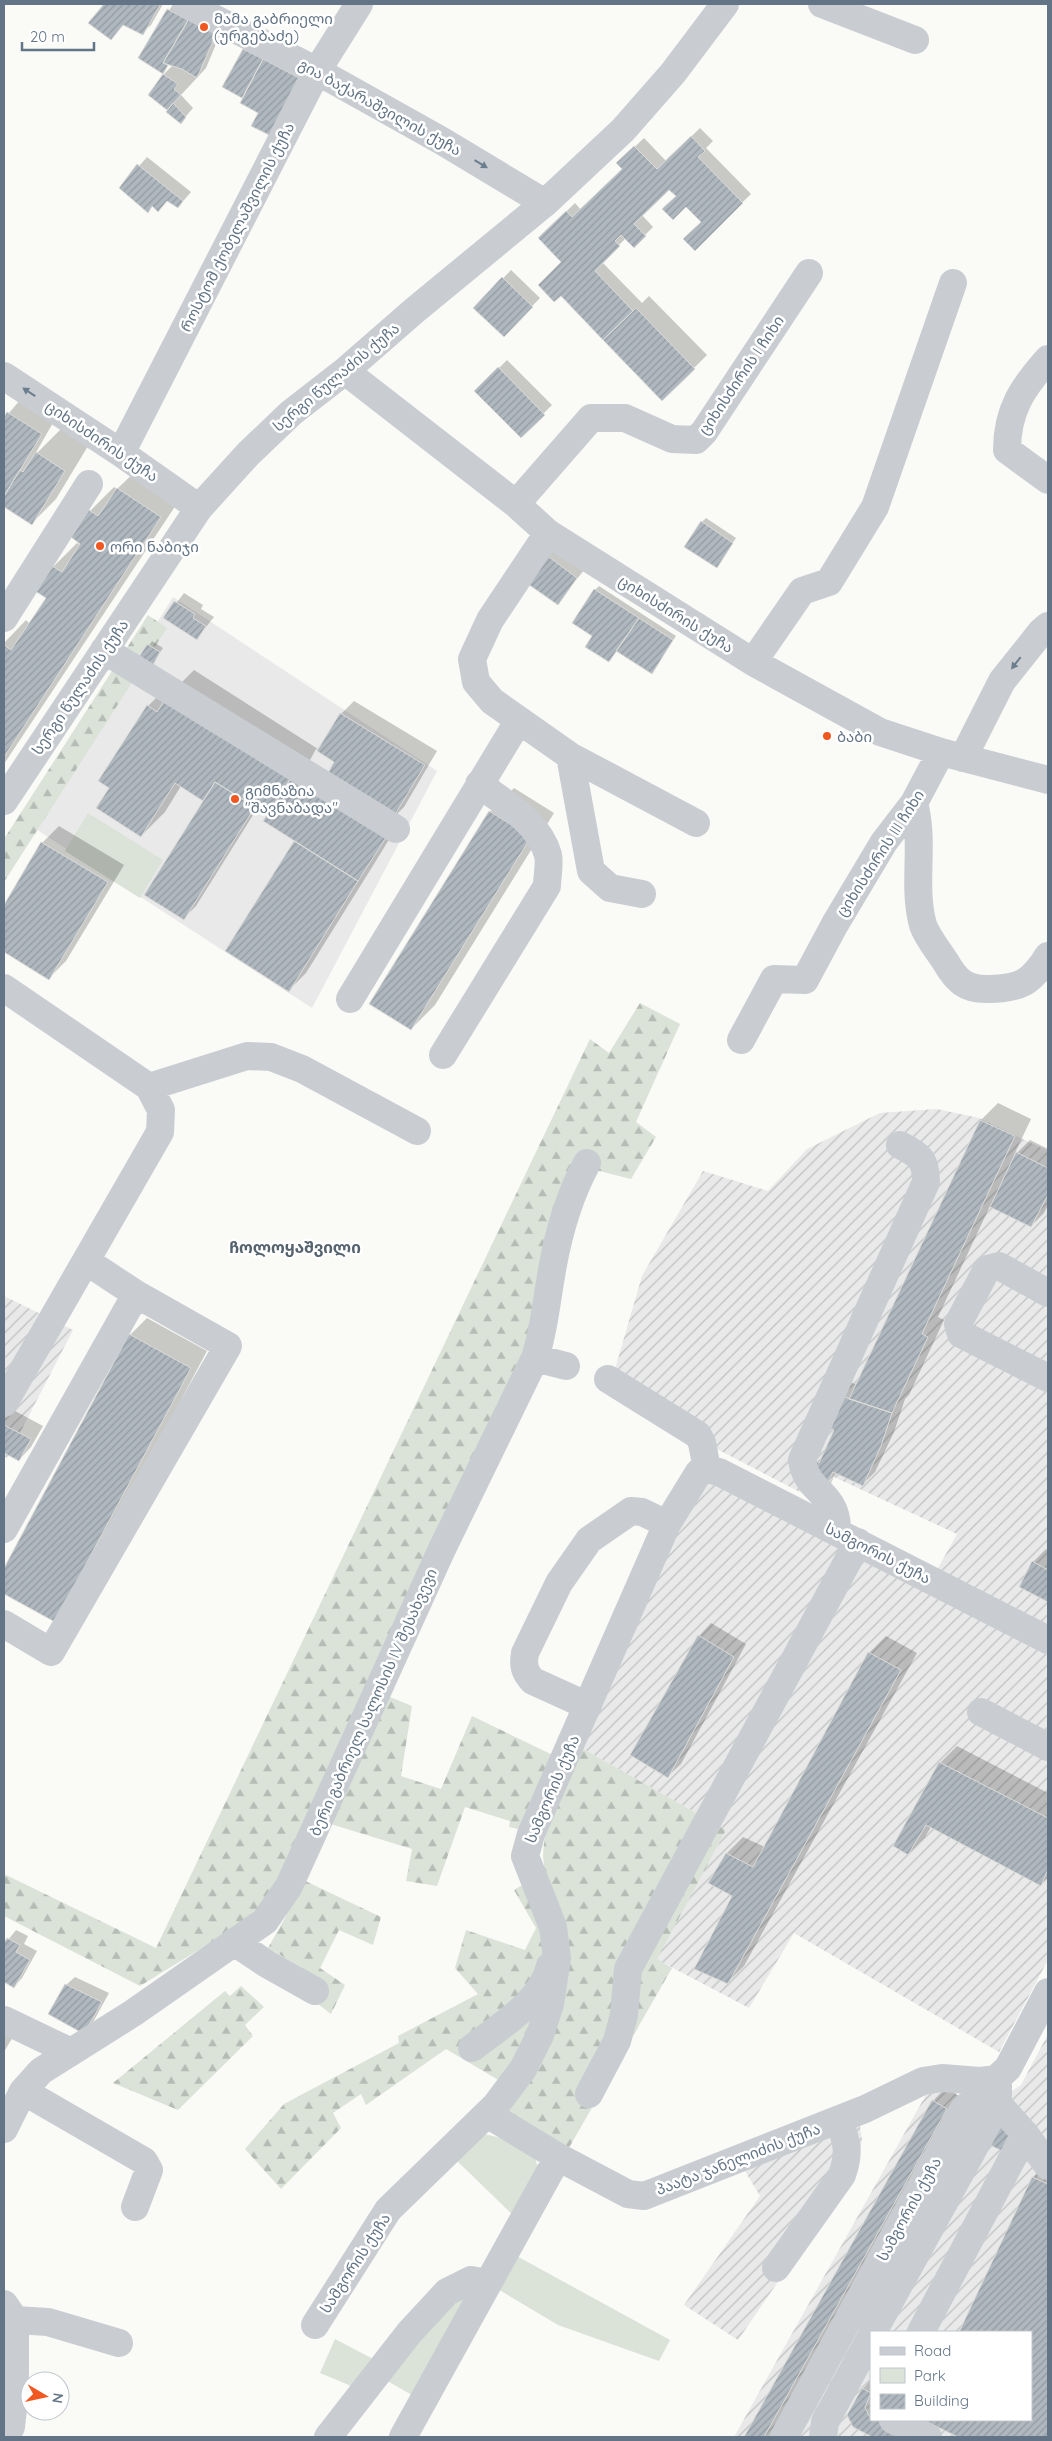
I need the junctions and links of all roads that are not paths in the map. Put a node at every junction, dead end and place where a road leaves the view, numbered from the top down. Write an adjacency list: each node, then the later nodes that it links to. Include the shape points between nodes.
1 (186, 4): 6 (street, გია ბაქარაშვილის ქუჩა)
2 (359, 4): 6 (street, როსტომ ქობელაშვილის ქუჩა)
3 (725, 4): 7 (street, სერგი წულაძის ქუჩა, via 673,73 623,130)
4 (822, 4): 5 (street)
5 (915, 40)
6 (317, 70): 7 (street, გია ბაქარაშვილის ქუჩა, one-way to 7); 13 (street, როსტომ ქობელაშვილის ქუჩა)
7 (545, 203): 11 (street, სერგი წულაძის ქუჩა)
8 (808, 273): 16 (street, ციხისძირის I ჩიხი, via 696,440 672,439 625,418 591,418)
9 (953, 283): 22 (street, via 875,507 829,582 802,591)
10 (1048, 359): 14 (street, via 1026,384 1007,427 1007,450)
11 (345, 371): 16 (street, ციხისძირის ქუჩა); 17 (street, სერგი წულაძის ქუჩა, via 291,413)
12 (4, 376): 13 (street, ციხისძირის ქუჩა, one-way to 12)
13 (121, 453): 17 (street, ციხისძირის ქუჩა)
14 (1048, 480)
15 (89, 484): 19 (street)
16 (516, 504): 18 (street, ციხისძირის ქუჩა)
17 (199, 508): 21 (street, სერგი წულაძის ქუჩა)
18 (548, 533): 22 (street, ციხისძირის ქუჩა); 23 (street, via 490,620 472,659 476,682 492,701)
19 (4, 618)
20 (1048, 626): 24 (street, ციხისძირის III ჩიხი, one-way to 24, via 1002,681)
21 (104, 650): 28 (street, სერგი წულაძის ქუჩა); 31 (street)
22 (753, 662): 24 (street, ციხისძირის ქუჩა, via 880,732)
23 (518, 720): 25 (street); 27 (street)
24 (952, 755): 26 (street, ციხისძირის ქუჩა); 29 (street, ციხისძირის III ჩიხი)
25 (570, 756): 30 (street); 32 (street, via 591,871 610,888)
26 (1048, 780)
27 (479, 784): 35 (street); 37 (street, via 519,814 536,832 548,856 546,886)
28 (4, 801)
29 (914, 803): 33 (street, via 920,824 918,884 923,926 960,983 979,990 1012,988 1036,975); 36 (street, ციხისძირის III ჩიხი, via 884,842 805,980 774,979)
30 (696, 823)
31 (396, 829)
32 (642, 894)
33 (1048, 956)
34 (4, 988): 38 (street)
35 (350, 999)
36 (741, 1040)
37 (444, 1054)
38 (149, 1087): 39 (street, via 246,1056 271,1057 302,1069); 42 (street, via 161,1110 160,1132)
39 (417, 1131)
40 (900, 1146): 53 (street, via 916,1154 926,1167 926,1182 802,1460 808,1479 835,1509)
41 (587, 1164): 45 (street, ბერი გაბრიელ სალოსის IV შესახვევი, via 571,1198 551,1274 544,1329)
42 (86, 1261): 44 (street); 49 (street)
43 (1048, 1293): 47 (street, via 999,1266 993,1266 987,1269 958,1324 961,1334)
44 (136, 1294): 52 (street); 54 (street, via 228,1346 51,1652)
45 (535, 1358): 46 (street); 59 (street, ბერი გაბრიელ სალოსის IV შესახვევი, via 442,1549 289,1886 265,1920)
46 (566, 1366)
47 (1048, 1378)
48 (608, 1379): 50 (street, via 698,1435)
49 (4, 1403)
50 (707, 1469): 51 (street, სამგორის ქუჩა, via 699,1472); 53 (street, სამგორის ქუჩა)
51 (667, 1524): 56 (street, სამგორის ქუჩა); 56 (street, via 642,1512 631,1511 589,1540 559,1583 525,1653 526,1674 533,1681)
52 (4, 1529)
53 (847, 1537): 55 (street, სამგორის ქუჩა); 68 (street, via 628,1969 618,2040)
54 (4, 1624)
55 (1048, 1640)
56 (588, 1706): 60 (street, სამგორის ქუჩა, via 531,1834 525,1856)
57 (981, 1712): 58 (street)
58 (1048, 1747)
59 (234, 1942): 61 (street); 65 (street, ბერი გაბრიელ სალოსის IV შესახვევი, via 132,2013)
60 (556, 1945): 64 (street, via 548,1974 524,2007); 69 (street, სამგორის ქუჩა, via 558,1958 550,2004 540,2035 523,2069)
61 (315, 1991)
62 (1048, 1992): 67 (street, სამგორის ქუჩა)
63 (4, 2020): 65 (street)
64 (472, 2048)
65 (69, 2051): 66 (street, ბერი გაბრიელ სალოსის IV შესახვევი, via 41,2071)
66 (23, 2091): 71 (street, ბერი გაბრიელ სალოსის IV შესახვევი); 75 (street, via 144,2161 149,2170)
67 (998, 2091): 70 (street, პაატა ჯანელიძის ქუჩა, via 980,2081 942,2078 923,2081); 72 (street); 80 (street); 88 (street, სამგორის ქუჩა, via 963,2110)
68 (588, 2094)
69 (487, 2114): 73 (street, პაატა ჯანელიძის ქუჩა); 79 (street, სამგორის ქუჩა, via 388,2210)
70 (839, 2120): 73 (street, პაატა ჯანელიძის ქუჩა, via 644,2196 628,2194); 76 (street, via 848,2159 842,2175)
71 (4, 2129)
72 (1025, 2134): 74 (street); 81 (street)
73 (558, 2158): 77 (street)
74 (1048, 2166)
75 (135, 2207)
76 (776, 2268)
77 (487, 2283): 85 (street, via 471,2280 447,2292 409,2333); 87 (street)
78 (10, 2312): 83 (street); 86 (street, via 15,2390 11,2427)
79 (314, 2325)
80 (874, 2331)
81 (922, 2331)
82 (870, 2339): 89 (street, via 825,2422)
83 (119, 2343)
84 (895, 2421): 90 (street)
85 (334, 2435)
86 (6, 2437)
87 (403, 2437)
88 (784, 2437)
89 (823, 2437)
90 (928, 2437)

